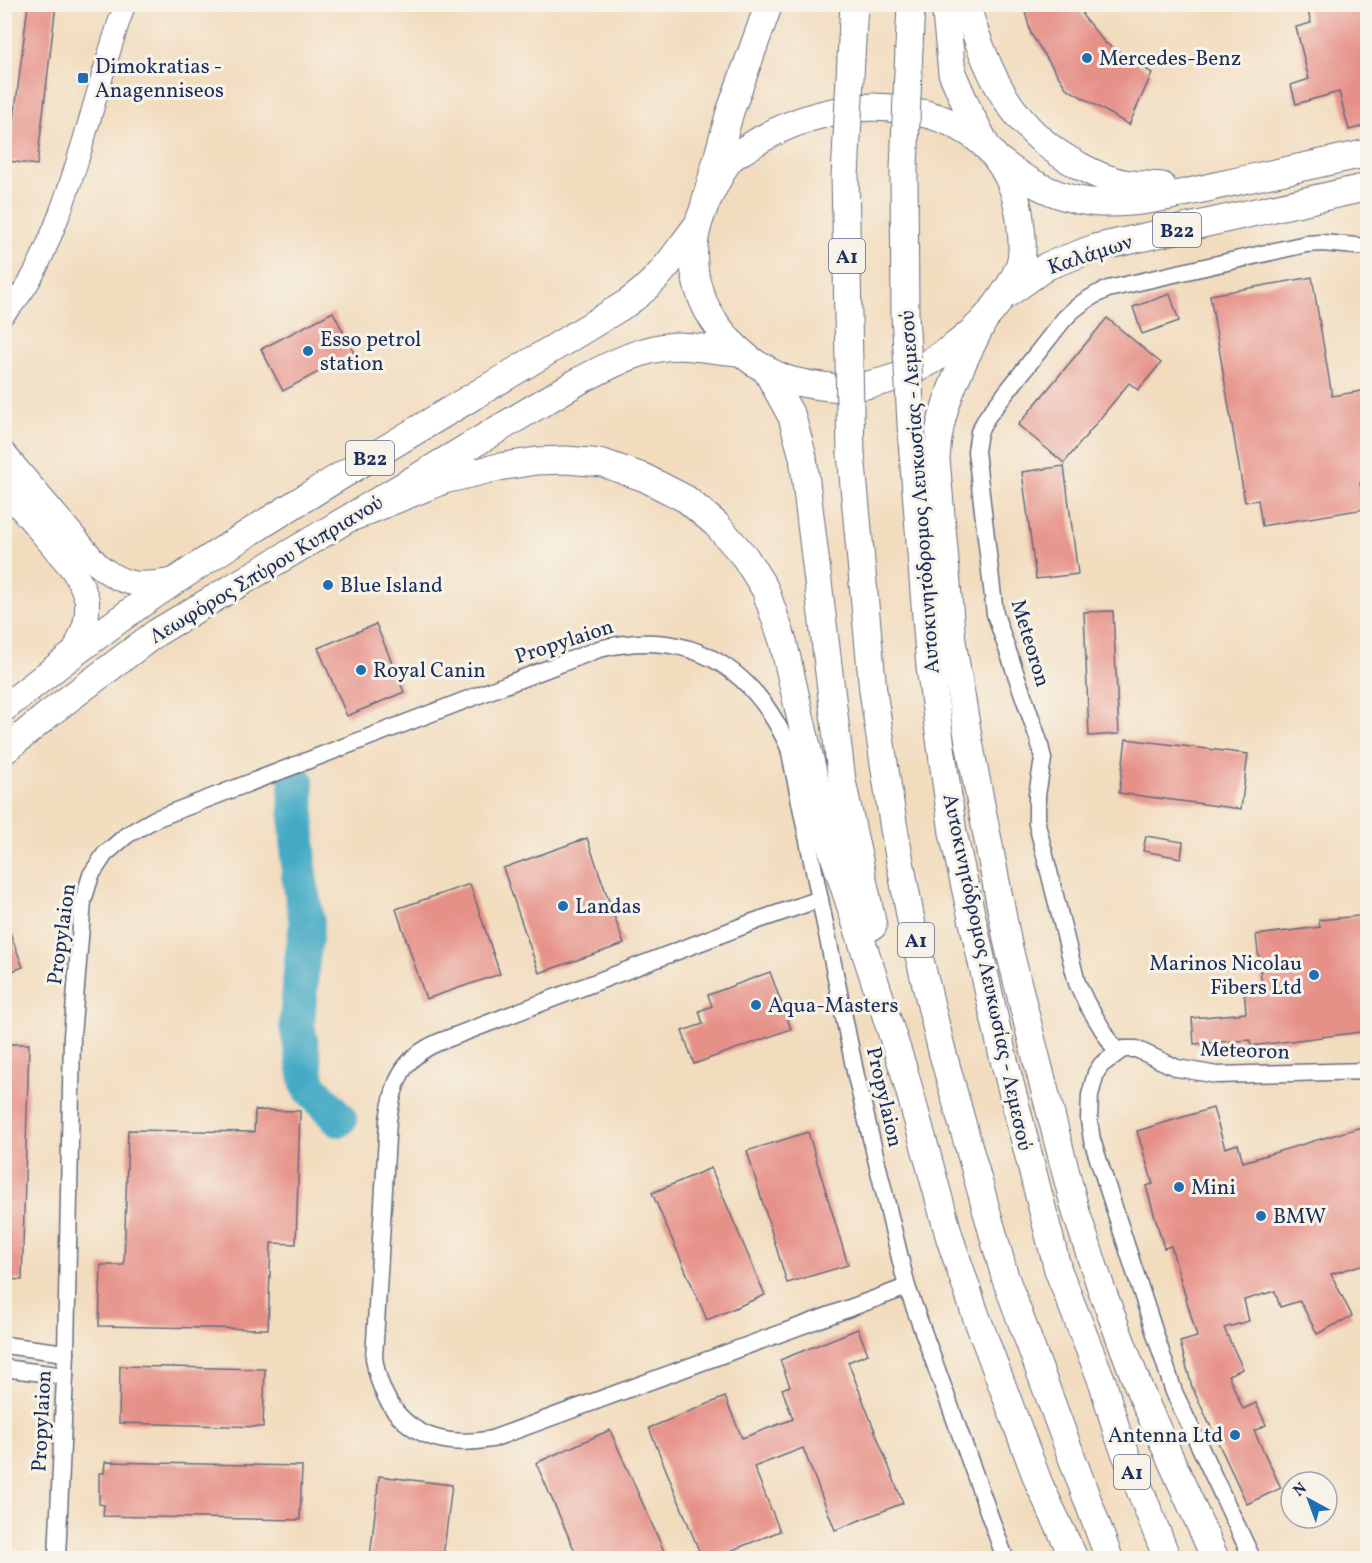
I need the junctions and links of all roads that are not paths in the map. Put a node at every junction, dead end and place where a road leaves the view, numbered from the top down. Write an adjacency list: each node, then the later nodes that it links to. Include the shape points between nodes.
1 (125, 4): 14 (street, via 73,180 39,265 22,294)
2 (769, 4): 11 (main road, via 730,112)
3 (854, 4): 37 (main road, A1, bridge, via 845,177 851,454 873,691 894,829 942,1051 1005,1277)
4 (911, 4): 38 (main road, Αυτοκινητόδρομος Λευκωσίας - Λεμεσού / A1, bridge, via 904,170 905,314 930,666 953,833 1002,1052 1058,1270)
5 (945, 4): 7 (main road, via 952,73)
6 (966, 4): 10 (main road, via 989,72 1038,140 1062,157 1128,184)
7 (990, 151): 10 (main road, Καλάμων / B22, via 1037,185 1088,201 1158,199); 11 (main road, B22, via 952,122 925,114 900,108 843,109 806,118 765,136 729,161); 13 (main road, B22, via 1015,193 1023,240 1014,279)
8 (1368, 153): 10 (main road, Καλάμων / B22)
9 (1368, 187): 13 (main road, Καλάμων / B22, via 1095,248 1047,266 1023,281)
10 (1205, 188)
11 (701, 215): 15 (main road, B22, via 694,266 703,303 713,321); 20 (main road, Λεωφόρος Σπύρου Κυπριανού / B22, via 668,266 647,289 627,303)
12 (1368, 248): 25 (street, Meteoron, via 1306,244 1108,289 1090,297 1064,319 991,411 979,432 976,451 995,614 1043,759 1036,802 1040,835 1077,983)
13 (991, 311): 16 (main road, B22, via 958,344 925,365 869,384 803,384); 33 (main road, via 954,379 937,435 952,641 1008,944 1076,1212 1140,1391)
14 (4, 314)
15 (741, 352): 16 (main road, B22); 19 (main road, Λεωφόρος Σπύρου Κυπριανού / B22, via 677,346 654,348 625,358 579,381)
16 (765, 368): 26 (main road, via 792,417 803,457 842,782)
17 (4, 454): 20 (main road, via 111,576 136,585)
18 (4, 488): 21 (main road, via 82,586 87,613)
19 (353, 517): 23 (main road, Λεωφόρος Σπύρου Κυπριανού / B22, via 156,633); 26 (main road, via 444,480 499,467 566,460 603,463 645,478 686,499 716,524 745,557 765,589 780,630 827,834)
20 (176, 580): 21 (main road, Λεωφόρος Σπύρου Κυπριανού / B22)
21 (74, 653): 22 (main road, Λεωφόρος Σπύρου Κυπριανού / B22)
22 (4, 708)
23 (4, 751)
24 (820, 899): 28 (street, Propylaion, via 856,1076); 28 (street, via 439,1042 411,1059 394,1090 388,1120 374,1358 379,1383 400,1416 422,1432 446,1442 492,1439); 30 (street, Propylaion, via 789,748 773,716 725,665 690,648 652,642 598,649 140,827 116,844 98,864 83,901 72,1036)
25 (1117, 1053): 27 (street, Meteoron, via 1136,1049 1177,1068 1216,1075); 41 (street, via 1096,1073 1090,1095 1092,1140 1174,1392)
26 (904, 1071): 36 (main road, via 950,1239 975,1313 1039,1484)
27 (1368, 1071)
28 (907, 1287): 35 (street, Propylaion)
29 (4, 1345): 30 (street)
30 (66, 1353): 32 (street, Propylaion)
31 (4, 1368): 32 (street)
32 (65, 1376): 34 (street, Propylaion)
33 (1174, 1469): 39 (main road); 40 (main road)
34 (57, 1558)
35 (1005, 1558)
36 (1074, 1558)
37 (1109, 1558)
38 (1167, 1558)
39 (1203, 1558)
40 (1215, 1558)
41 (1252, 1558)

